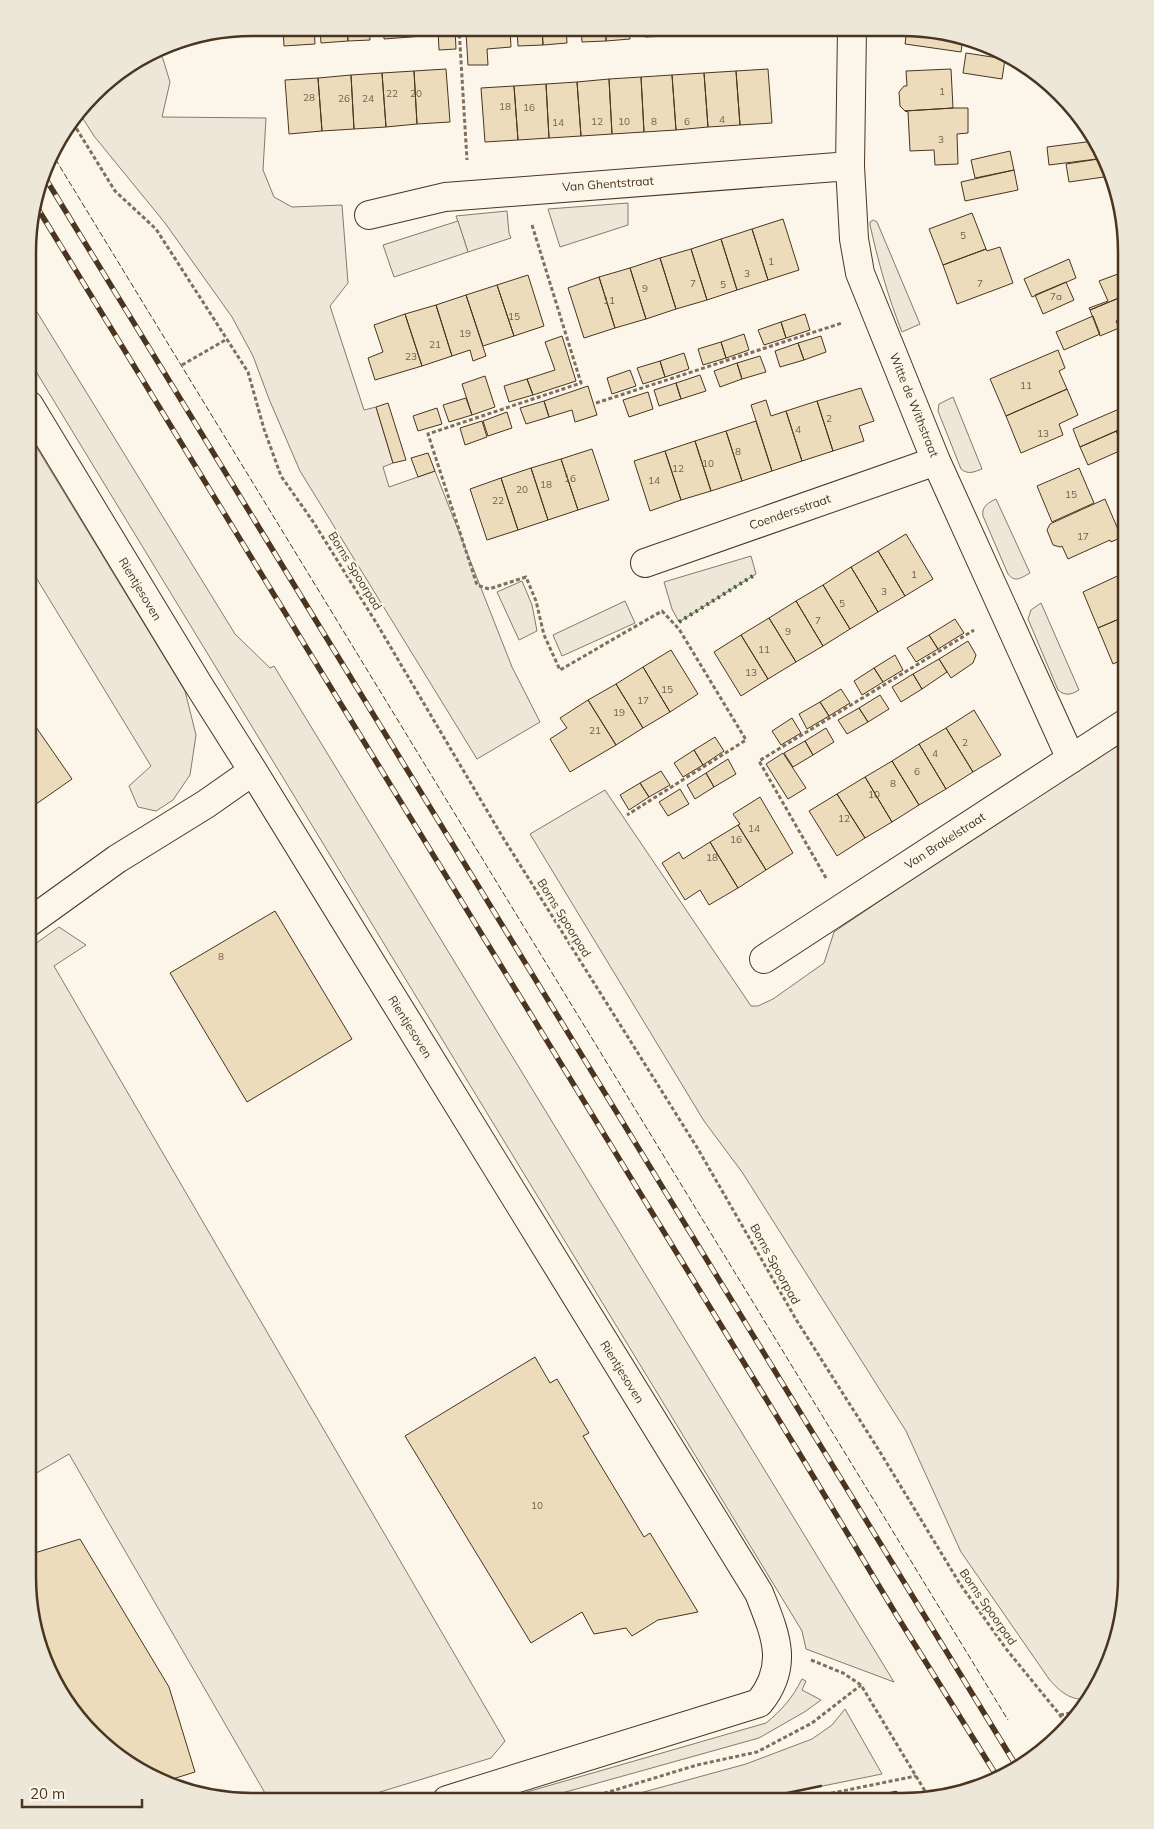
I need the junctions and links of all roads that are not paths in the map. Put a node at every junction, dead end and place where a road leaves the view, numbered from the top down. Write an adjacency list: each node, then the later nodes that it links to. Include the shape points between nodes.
1 (852, 36): 2 (street, Witte de Withstraat)
2 (850, 166): 3 (street, Van Ghentstraat, via 445,197); 5 (street, Witte de Withstraat, via 854,239 860,272)
3 (368, 215)
4 (36, 417): 9 (street, Rientjesoven)
5 (936, 460): 6 (street, Coendersstraat); 8 (street, Witte de Withstraat)
6 (645, 563)
7 (1118, 728): 8 (street, Van Brakelstraat)
8 (1071, 759): 11 (street, Van Brakelstraat)
9 (253, 771): 10 (street, via 117,859); 12 (street, Rientjesoven, via 759,1593 773,1630 778,1660 770,1689 759,1703)
10 (36, 918)
11 (764, 959)
12 (470, 1793)

